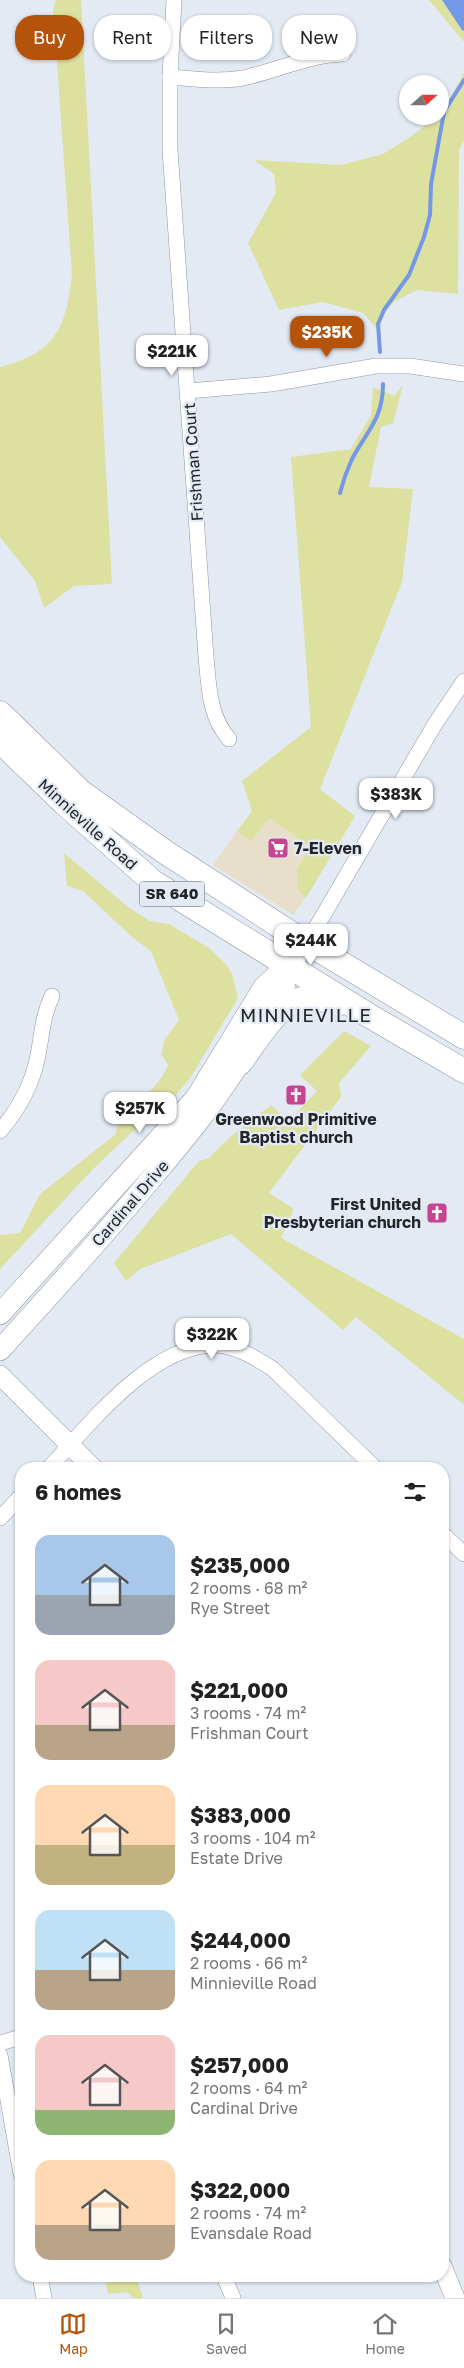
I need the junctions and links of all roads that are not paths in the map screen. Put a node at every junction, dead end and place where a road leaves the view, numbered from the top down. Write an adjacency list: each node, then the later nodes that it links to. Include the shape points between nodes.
1 (174, 0): 3 (street, Frishman Court)
2 (302, 60): 3 (street, via 242,78 205,80)
3 (170, 77): 5 (street, Frishman Court, via 170,150)
4 (464, 374): 5 (street, via 410,366 376,366 271,384)
5 (188, 391): 8 (street, Frishman Court, via 211,706)
6 (464, 681): 10 (street, via 435,724)
7 (0, 713): 10 (main road, Minnieville Road / SR 640, via 81,792 165,852)
8 (229, 739)
9 (0, 741): 11 (main road, Minnieville Road / SR 640, via 153,882)
10 (307, 942): 11 (main road, Cardinal Drive); 14 (main road, Minnieville Road / SR 640)
11 (287, 966): 13 (main road, Minnieville Road / SR 640); 15 (main road, Cardinal Drive, via 284,988); 18 (main road, Cardinal Drive, via 264,987 196,1098)
12 (52, 996): 17 (street, via 42,1024 37,1061 30,1082 21,1102)
13 (368, 1015): 15 (main road, via 318,998 300,999 277,1015); 16 (main road, Minnieville Road / SR 640)
14 (464, 1037)
15 (240, 1063): 19 (main road, Cardinal Drive, via 189,1134)
16 (464, 1071)
17 (0, 1131)
18 (0, 1314)
19 (0, 1350)
20 (0, 1375): 21 (street)
21 (70, 1445): 22 (street); 23 (street); 24 (street, via 134,1380 157,1362 194,1348 214,1345 255,1357 273,1369)
22 (54, 1462)
23 (87, 1462)
24 (369, 1462)
25 (15, 1502): 26 (street)
26 (0, 1518)
27 (449, 1540): 28 (street)
28 (464, 1554)
29 (15, 2039): 30 (street)
30 (0, 2043)
31 (0, 2055): 32 (street)
32 (15, 2140)
33 (41, 2282): 36 (street)
34 (226, 2282): 37 (street)
35 (448, 2282): 38 (street)
36 (44, 2298)
37 (233, 2298)
38 (455, 2298)

